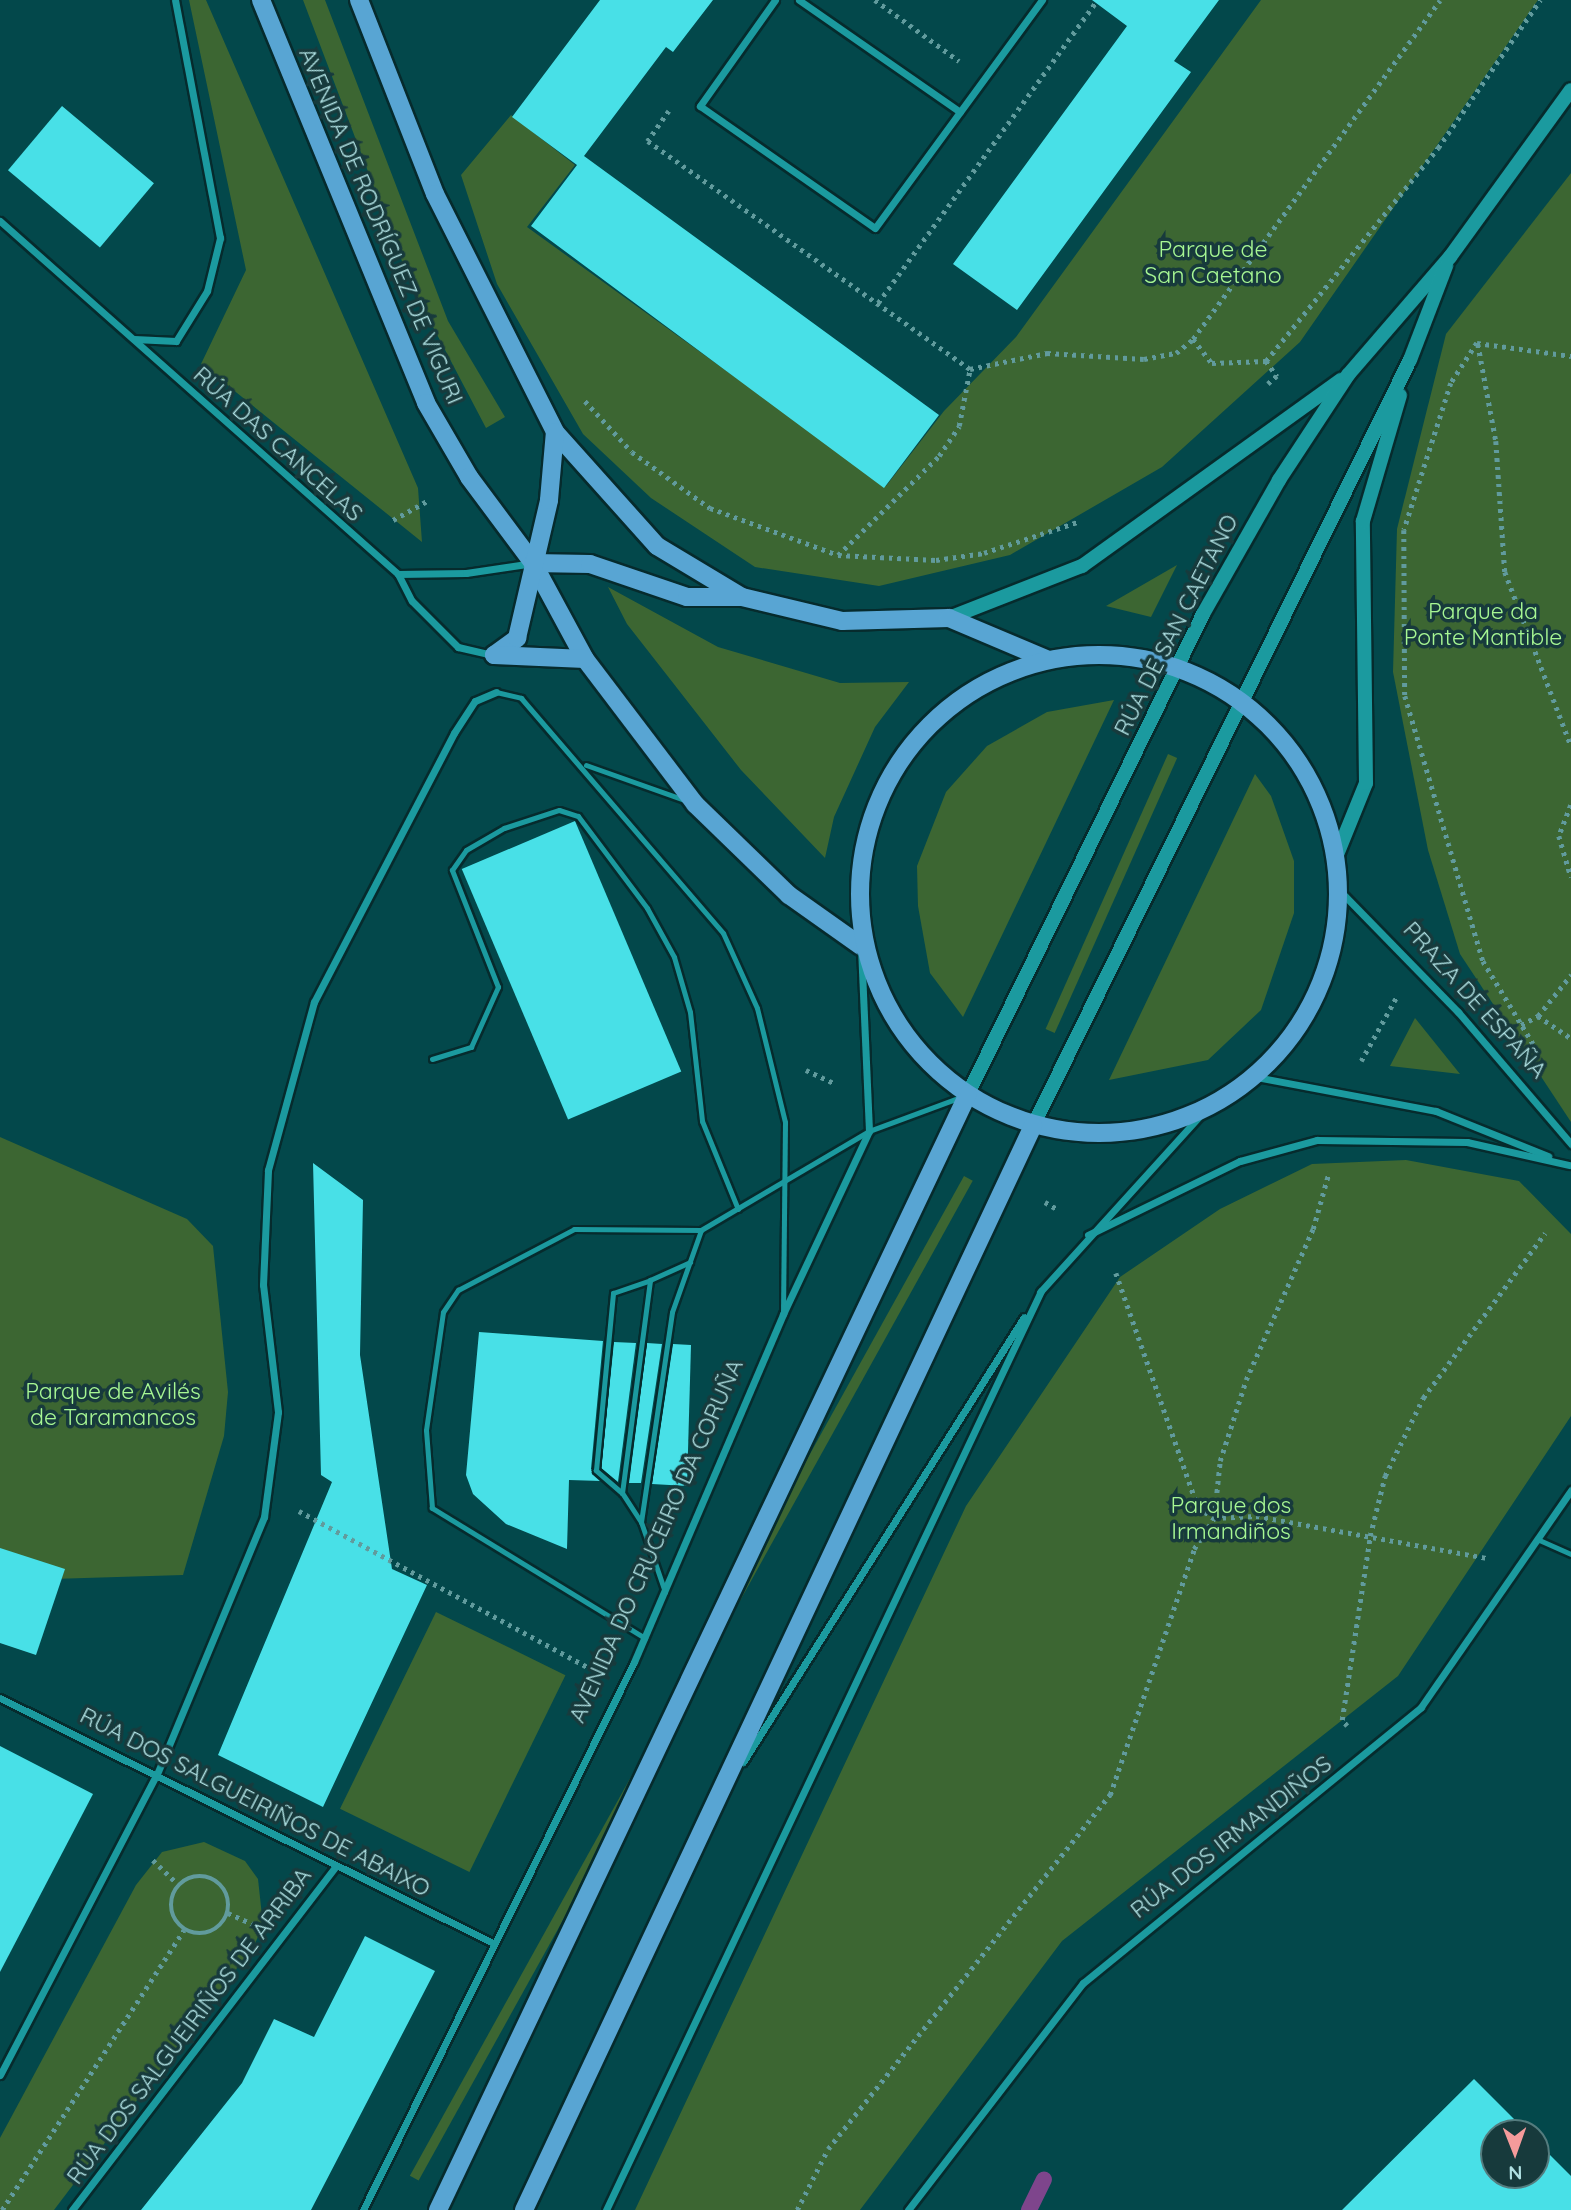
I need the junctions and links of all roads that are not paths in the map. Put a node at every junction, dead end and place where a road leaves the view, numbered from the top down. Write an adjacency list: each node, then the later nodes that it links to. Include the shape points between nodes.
1 (175, 0): 11 (street, via 220,238 207,291 176,341)
2 (261, 0): 15 (main road, AVENIDA DE RODRÍGUEZ DE VIGURI, via 426,403 469,477)
3 (359, 0): 14 (main road, via 435,194)
4 (775, 0): 8 (street, via 700,106 875,228)
5 (799, 0): 8 (street)
6 (1042, 0): 8 (street)
7 (1571, 90): 10 (street, RÚA DE SAN CAETANO)
8 (960, 111)
9 (0, 222): 11 (street, RÚA DAS CANCELAS)
10 (1450, 257): 12 (street, RÚA DE SAN CAETANO); 13 (street, RÚA DE SAN CAETANO)
11 (134, 340): 16 (street, RÚA DAS CANCELAS)
12 (1410, 360): 24 (street, RÚA DE SAN CAETANO); 27 (street, via 1363,521 1366,783)
13 (1348, 375): 18 (street, via 1082,566); 22 (street, RÚA DE SAN CAETANO, via 1279,480)
14 (555, 432): 15 (main road, via 549,499); 17 (main road, via 657,546)
15 (533, 563): 16 (street, via 466,573); 17 (main road, via 590,564 687,597); 19 (main road, via 517,638); 20 (main road, AVENIDA DE RODRÍGUEZ DE VIGURI)
16 (398, 574): 19 (street, RÚA DAS CANCELAS, via 412,601 458,647)
17 (742, 597): 18 (main road, via 842,621)
18 (949, 618): 21 (main road)
19 (495, 655): 20 (main road)
20 (585, 659): 26 (main road, AVENIDA DE RODRÍGUEZ DE VIGURI)
21 (1046, 659): 22 (main road, via 1129,655); 29 (main road, via 961,695 891,768 861,844)
22 (1179, 667): 24 (main road); 32 (street, RÚA DE SAN CAETANO)
23 (496, 692): 25 (lane, via 521,698); 54 (street, via 475,701 368,890 314,1002 282,1106 262,1236 278,1412 264,1517)
24 (1240, 699): 27 (main road, via 1282,738 1311,786); 34 (street, RÚA DE SAN CAETANO)
25 (583, 764): 26 (lane); 38 (lane, via 723,933 775,1065 785,1122)
26 (695, 804): 29 (main road, AVENIDA DE RODRÍGUEZ DE VIGURI, via 789,895)
27 (1336, 857): 28 (main road)
28 (1340, 891): 31 (main road, via 1324,978 1304,1022); 36 (street, PRAZA DE ESPAÑA, via 1458,1012)
29 (861, 946): 32 (main road, via 896,1027); 35 (street, AVENIDA DO CRUCEIRO DA CORUÑA)
30 (432, 1059): 39 (lane, via 471,1047 498,987 452,870 466,850 504,828 559,810 578,816 647,908 674,957 690,1012 702,1121)
31 (1256, 1077): 33 (main road); 37 (street, via 1436,1111)
32 (968, 1094): 34 (main road); 35 (lane); 61 (main road)
33 (1204, 1111): 34 (main road, via 1147,1130 1066,1134); 41 (street)
34 (1033, 1126): 55 (main road)
35 (869, 1131): 38 (lane); 45 (street, AVENIDA DO CRUCEIRO DA CORUÑA)
36 (1571, 1144)
37 (1570, 1165): 41 (street, via 1467,1142 1317,1140 1240,1161)
38 (782, 1186): 39 (lane); 45 (lane)
39 (738, 1209): 40 (lane)
40 (701, 1230): 42 (lane); 52 (lane, via 574,1229 458,1290 443,1312 426,1430 432,1508)
41 (1084, 1236): 44 (street)
42 (691, 1261): 43 (lane); 48 (lane, via 671,1312)
43 (650, 1280): 47 (lane); 47 (lane, via 613,1293 596,1470)
44 (1041, 1291): 55 (street); 63 (street)
45 (783, 1314): 51 (street, AVENIDA DO CRUCEIRO DA CORUÑA)
46 (1571, 1490): 49 (street, RÚA DOS IRMANDIÑOS)
47 (621, 1493): 48 (lane)
48 (641, 1522): 51 (lane)
49 (1537, 1539): 50 (lane); 64 (street, RÚA DOS IRMANDIÑOS, via 1421,1707 1369,1754 1083,1983)
50 (1571, 1554)
51 (665, 1592): 52 (street, AVENIDA DO CRUCEIRO DA CORUÑA)
52 (645, 1638): 57 (street, AVENIDA DO CRUCEIRO DA CORUÑA)
53 (0, 1698): 54 (street, RÚA DOS SALGUEIRIÑOS DE ABAIXO)
54 (157, 1774): 56 (street, RÚA DOS SALGUEIRIÑOS DE ABAIXO); 58 (street)
55 (713, 1810): 62 (main road)
56 (336, 1866): 57 (street, RÚA DOS SALGUEIRIÑOS DE ABAIXO); 59 (street, RÚA DOS SALGUEIRIÑOS DE ARRIBA)
57 (491, 1942): 60 (street, AVENIDA DO CRUCEIRO DA CORUÑA)
58 (0, 2075)
59 (72, 2210)
60 (363, 2210)
61 (438, 2210)
62 (524, 2210)
63 (606, 2210)
64 (908, 2210)

